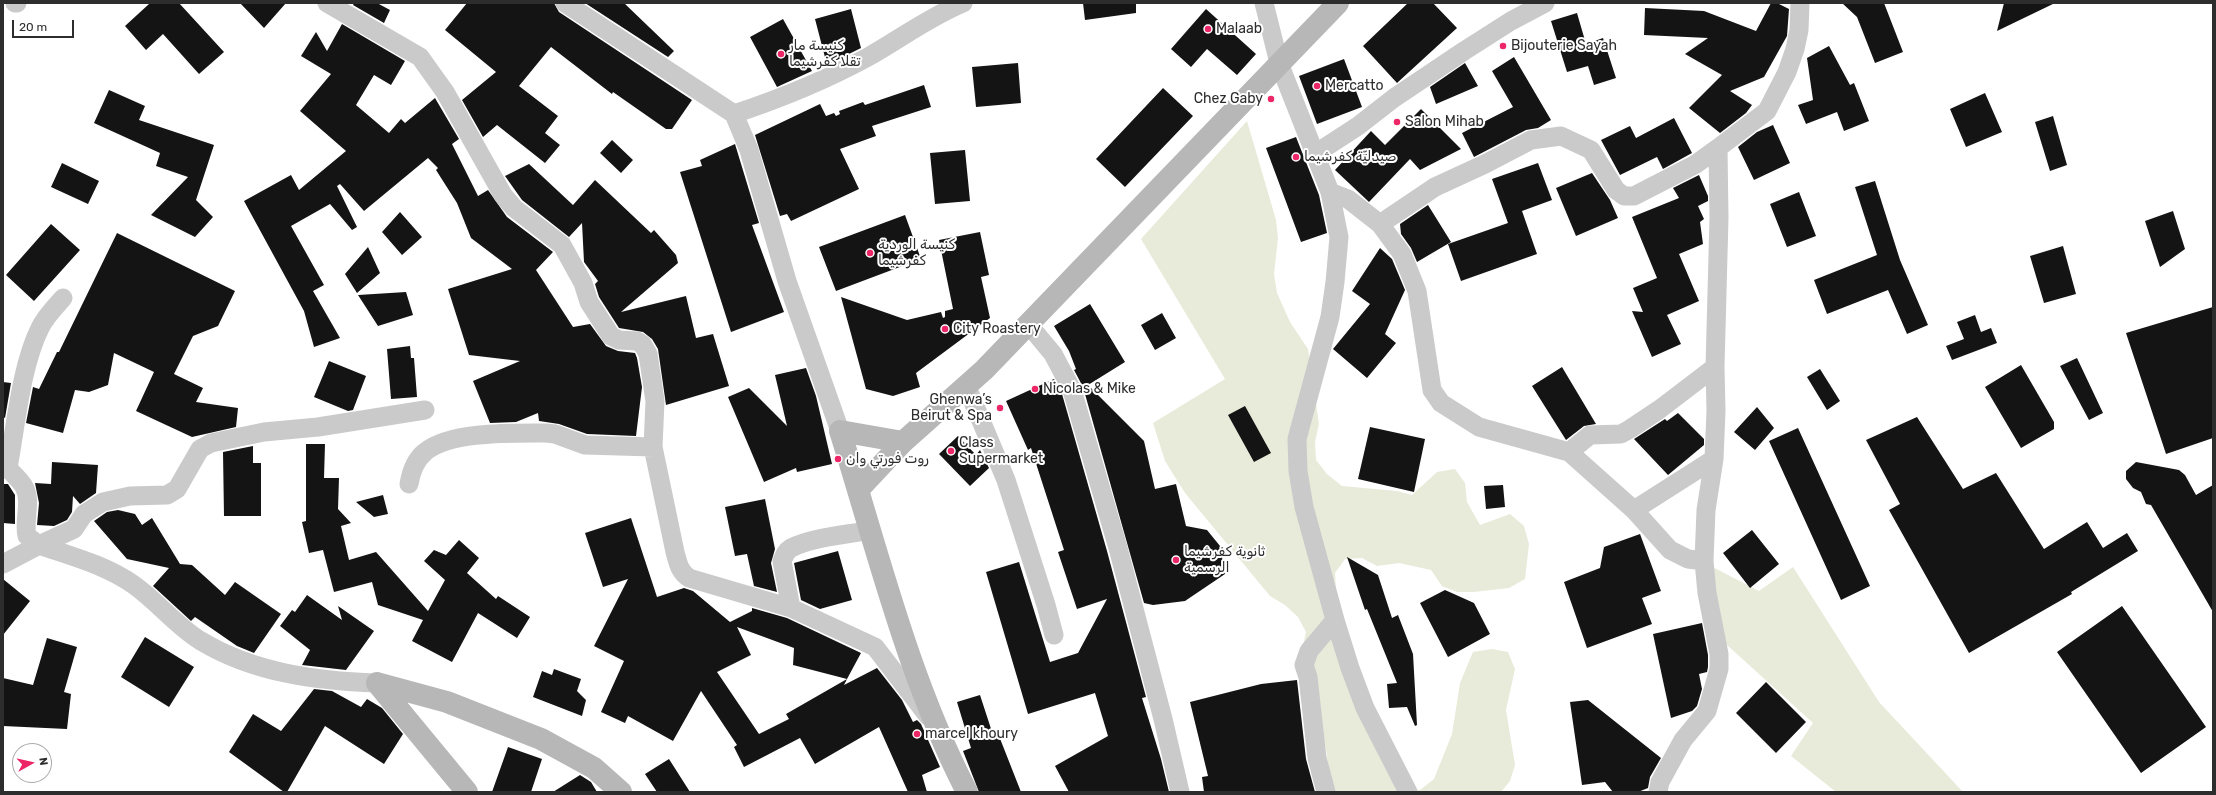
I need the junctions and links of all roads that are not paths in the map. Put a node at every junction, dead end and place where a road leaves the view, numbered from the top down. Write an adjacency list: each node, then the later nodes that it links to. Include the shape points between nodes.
1 (327, 3): 21 (street, via 420,57 445,92 503,195 514,208 562,245 583,283 589,302 611,336 619,340 637,341 643,345 648,354 655,401)
2 (565, 3): 9 (street)
3 (962, 3): 9 (street, via 940,12 867,57 780,98)
4 (1264, 3): 8 (street)
5 (1338, 3): 8 (street)
6 (1545, 3): 11 (street, via 1510,21 1464,51)
7 (1797, 5): 10 (street, via 1799,30 1795,49 1787,72 1767,111)
8 (1279, 63): 11 (street); 15 (street)
9 (734, 114): 19 (street, via 748,150 787,281)
10 (1718, 148): 13 (street, via 1696,164 1634,196 1624,196 1616,190 1591,150 1561,136 1531,140 1435,187); 16 (street)
11 (1315, 154): 12 (street)
12 (1330, 192): 13 (street, via 1348,199); 33 (street, via 1336,214 1338,237 1336,282 1330,317 1297,439 1298,471 1304,507)
13 (1380, 224): 22 (street, via 1402,254 1417,291 1432,390 1441,403 1479,427)
14 (63, 298): 24 (street, via 40,327 33,348 23,383)
15 (1028, 324): 17 (street); 40 (street, via 1053,354 1072,390 1120,556)
16 (1715, 367): 22 (street, via 1630,429 1621,434 1590,435); 23 (street)
17 (966, 385): 20 (street); 34 (street, via 1006,480)
18 (425, 410): 29 (street, via 318,427 264,432 211,443 200,450 180,484 167,495 130,496 103,502 84,514 74,529)
19 (840, 430): 20 (street); 26 (street)
20 (904, 442): 26 (street)
21 (653, 447): 25 (street, via 585,445 551,433 480,435 444,441 434,446 416,462); 32 (street, via 675,552 683,574 689,578)
22 (1569, 452): 27 (street)
23 (1714, 459): 27 (street); 30 (street, via 1706,510)
24 (6, 469): 29 (street, via 23,485 28,498 25,529 27,536)
25 (409, 484)
26 (858, 490): 28 (street)
27 (1634, 510): 30 (street, via 1670,550 1688,559)
28 (871, 530): 32 (street, via 818,540 790,549 782,561); 36 (street, via 900,630)
29 (39, 544): 31 (street); 35 (street, via 110,571 135,585 168,616 201,641 244,662 337,682)
30 (1704, 561): 43 (street, via 1707,593 1719,654 1719,669 1707,711 1683,740 1660,782)
31 (3, 564)
32 (791, 608): 36 (street, via 875,647)
33 (1335, 620): 41 (street, via 1309,651 1304,665 1308,678 1317,758); 42 (street, via 1365,708)
34 (1054, 635)
35 (377, 683): 37 (street); 38 (street, via 447,702 541,739 594,768)
36 (938, 730): 39 (street)
37 (467, 792)
38 (622, 792)
39 (967, 792)
40 (1180, 792)
41 (1326, 792)
42 (1408, 792)
43 (1658, 792)

